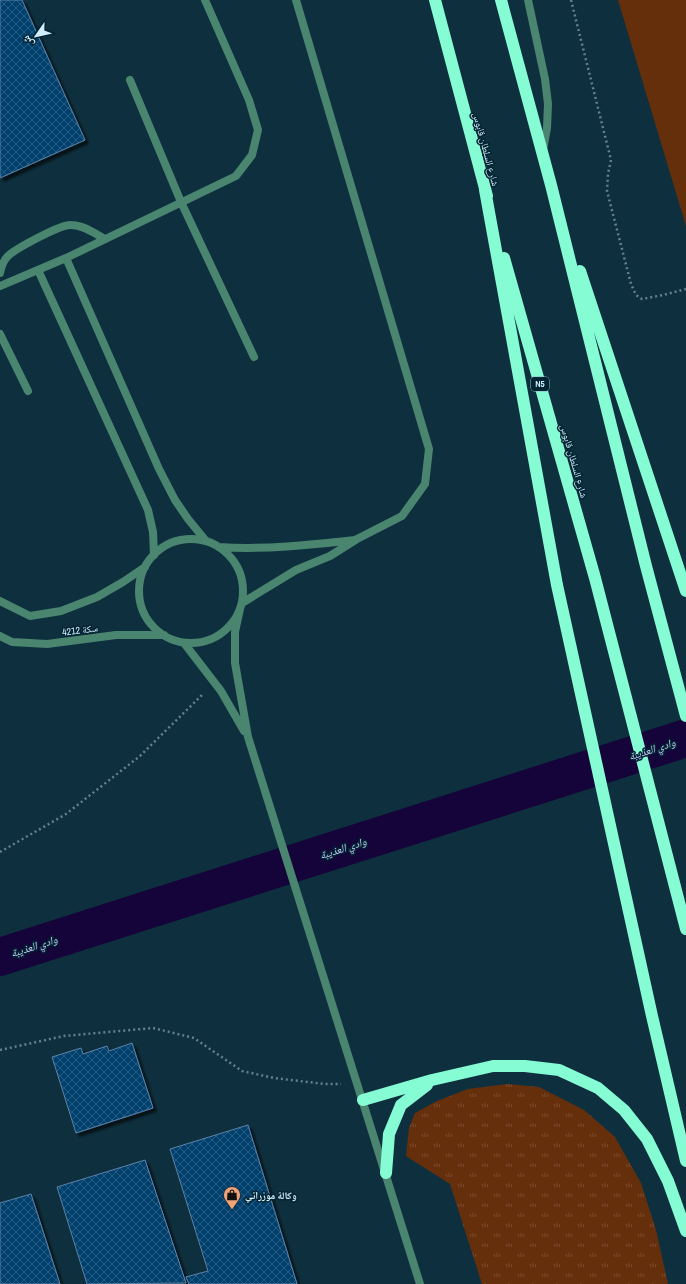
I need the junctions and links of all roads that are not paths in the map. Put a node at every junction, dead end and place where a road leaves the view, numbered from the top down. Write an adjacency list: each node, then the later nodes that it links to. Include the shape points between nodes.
1 (205, 0): 10 (street, via 249,100 258,130 252,155 236,176)
2 (296, 0): 19 (street, via 429,449 426,484 402,516)
3 (435, 0): 9 (highway, شارع السلطان قابوس / N5)
4 (501, 0): 7 (highway)
5 (528, 0): 7 (street, via 548,104)
6 (130, 80): 10 (street)
7 (542, 153): 8 (highway)
8 (551, 184): 24 (highway); 30 (highway)
9 (485, 190): 32 (highway, شارع السلطان قابوس / N5, via 595,578); 35 (highway, via 557,585)
10 (181, 202): 11 (street); 17 (street)
11 (105, 239): 12 (street); 14 (street, via 78,225 59,228 7,257)
12 (66, 258): 13 (street); 20 (street, via 159,470 175,500)
13 (38, 270): 15 (street); 22 (street, via 148,510 153,532)
14 (0, 273)
15 (0, 286)
16 (0, 334): 18 (street)
17 (254, 357)
18 (28, 391)
19 (357, 540): 21 (street, via 250,548); 26 (street, via 330,556 296,570)
20 (206, 541): 21 (street); 22 (street, via 178,541 165,546)
21 (219, 547): 26 (street, via 230,556 238,568 242,582)
22 (154, 555): 23 (street)
23 (146, 566): 25 (street, سكة 4212, via 97,596 61,611 30,616); 27 (street, via 140,580 142,608 148,620)
24 (686, 591)
25 (0, 601)
26 (241, 606): 29 (street, via 234,622 224,632 198,643); 31 (street, via 235,632 235,663)
27 (164, 635): 28 (street, سكة 4212, via 116,635 47,644 12,642); 29 (street)
28 (0, 636)
29 (184, 643): 31 (street, via 215,682)
30 (686, 716)
31 (248, 737): 34 (street)
32 (686, 929)
33 (432, 1080): 34 (highway); 36 (highway, via 401,1105 389,1134); 37 (highway, via 493,1066 525,1066 559,1070 598,1088 624,1110 647,1139 668,1181)
34 (363, 1100): 36 (street)
35 (686, 1161)
36 (386, 1173): 38 (street)
37 (686, 1231)
38 (420, 1284)

